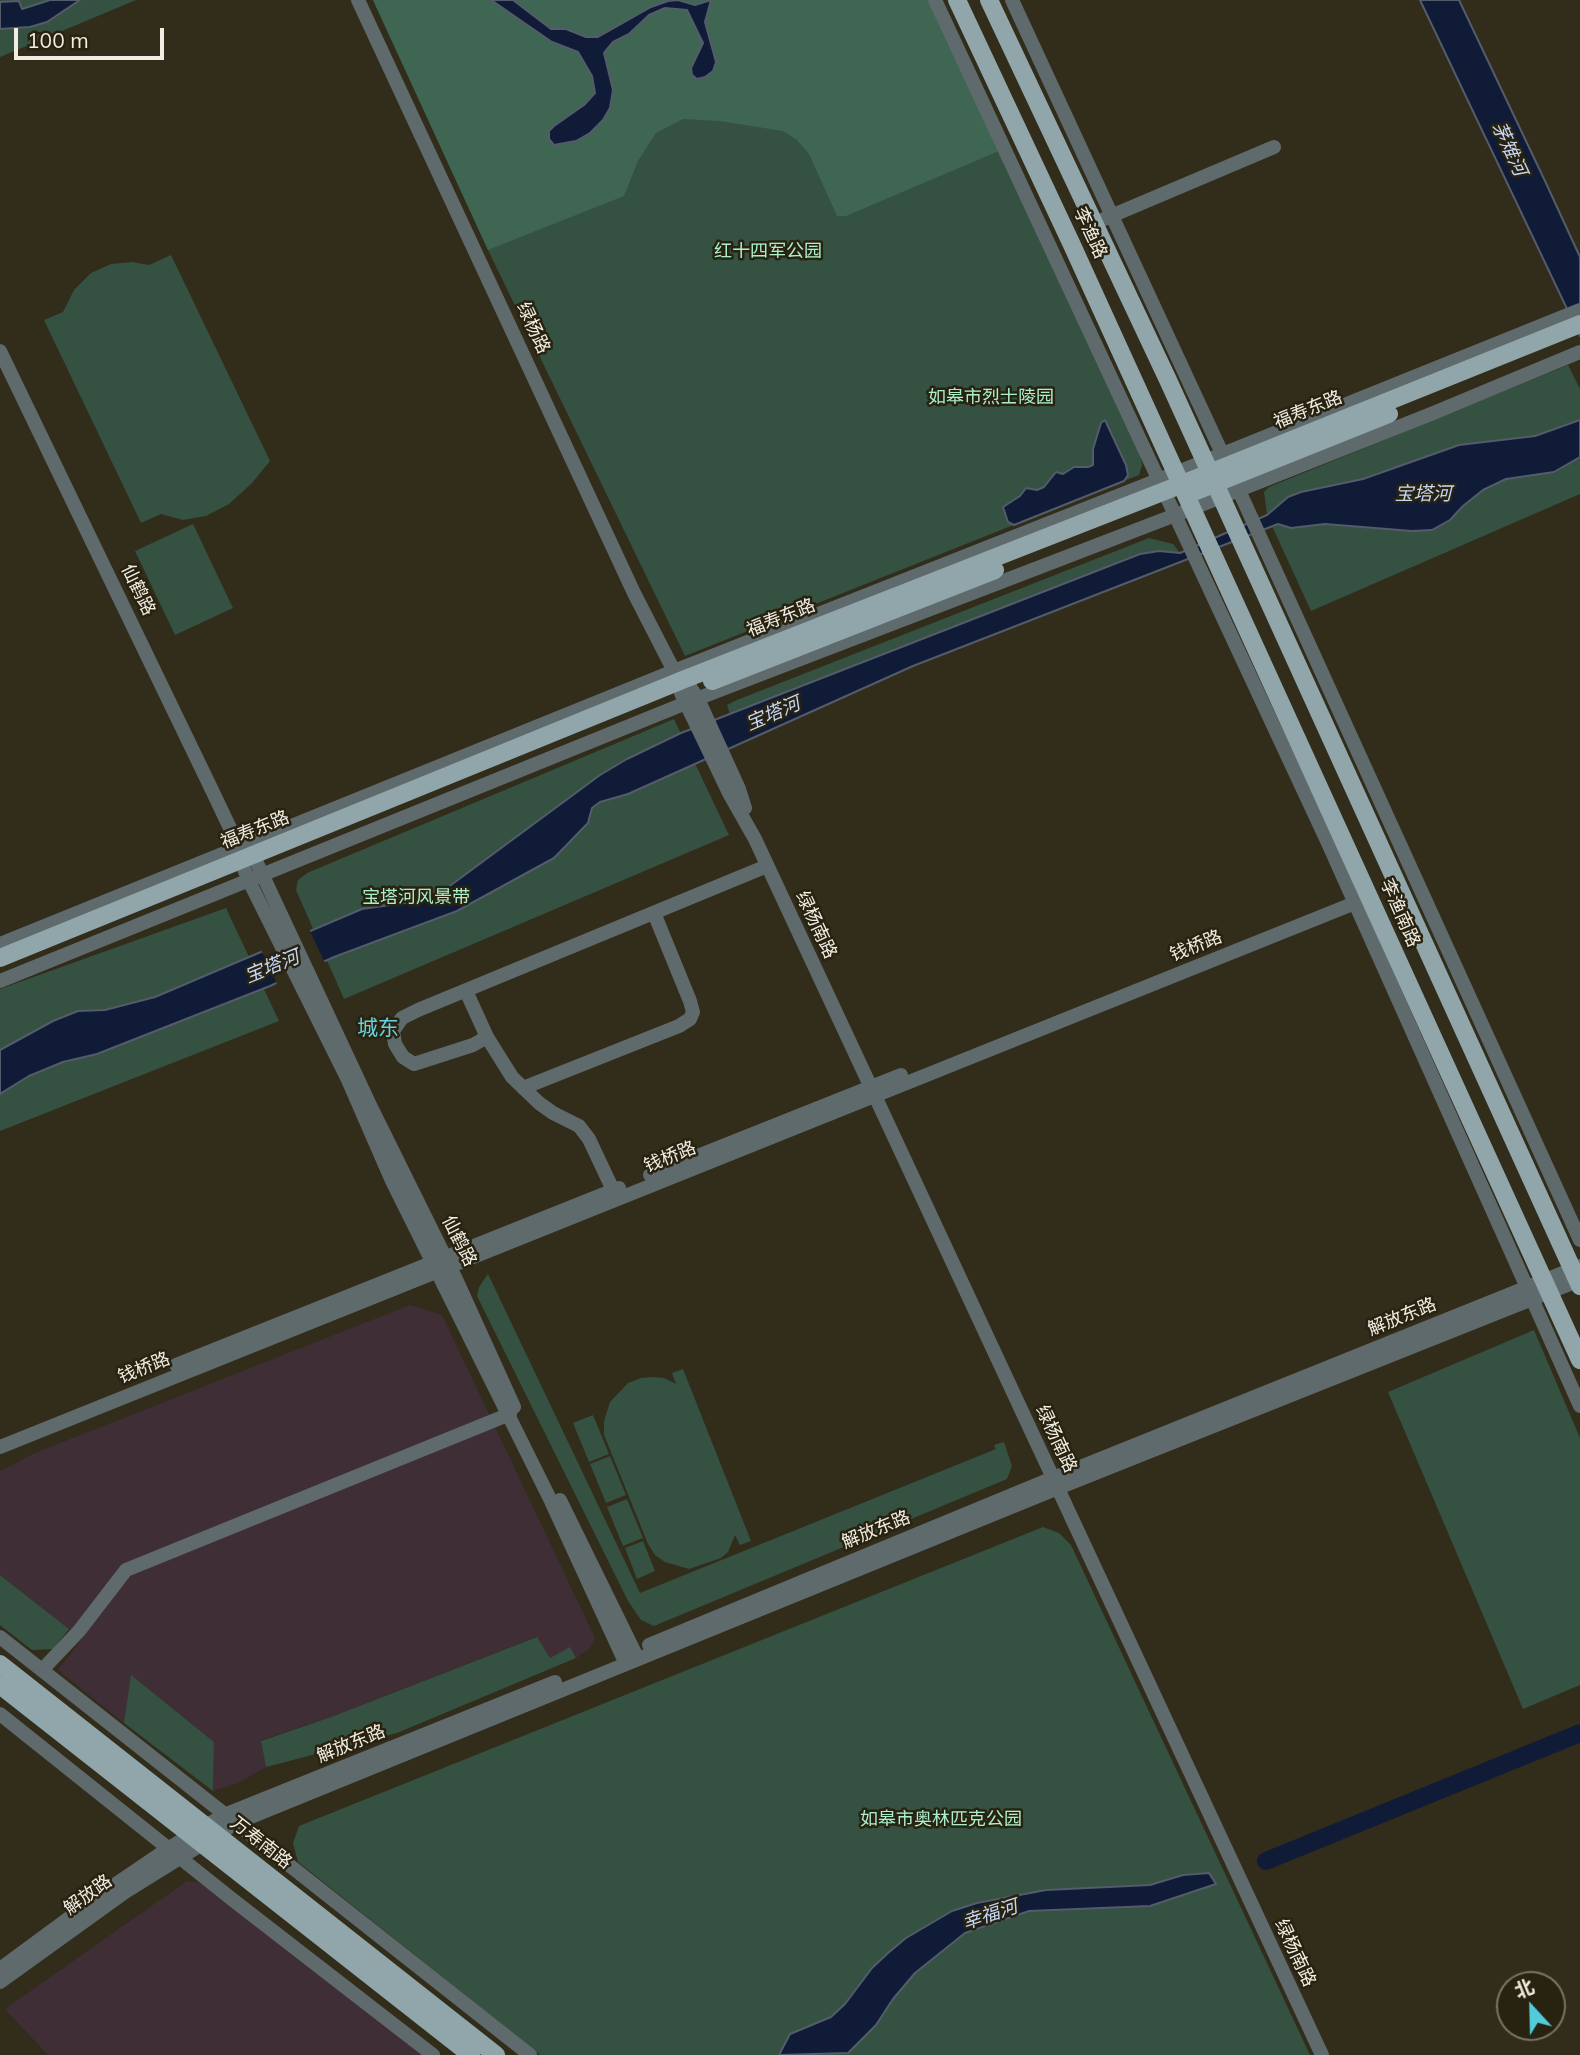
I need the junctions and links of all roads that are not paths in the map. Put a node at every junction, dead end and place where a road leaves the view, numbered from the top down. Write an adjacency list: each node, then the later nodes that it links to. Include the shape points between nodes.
1 (358, 0): 20 (street, 绿杨路, via 634,593)
2 (935, 0): 16 (street)
3 (957, 0): 13 (main road, 李渔路)
4 (989, 0): 8 (main road, 李渔路)
5 (1012, 0): 7 (street)
6 (1274, 147): 7 (street)
7 (1112, 216): 8 (street); 14 (street)
8 (1093, 223): 12 (main road, 李渔路)
9 (1580, 310): 10 (street)
10 (1575, 332): 14 (main road, 福寿东路); 14 (street)
11 (0, 351): 21 (street, 仙鹤路)
12 (1168, 380): 13 (main road, via 1168,397 1154,407); 15 (main road, 李渔路)
13 (1138, 391): 16 (main road, 李渔路)
14 (1231, 471): 15 (main road, 福寿东路); 15 (street); 34 (street)
15 (1211, 479): 16 (main road, 福寿东路); 16 (street); 18 (main road, 李渔南路)
16 (1175, 494): 17 (main road, 李渔南路); 20 (main road, 福寿东路); 20 (street)
17 (1205, 557): 19 (main road, 李渔南路); 23 (street)
18 (1250, 562): 19 (main road, via 1237,558 1227,562); 36 (main road, 李渔南路)
19 (1222, 573): 37 (main road, 李渔南路)
20 (687, 693): 21 (main road, 福寿东路); 21 (street); 22 (street, 绿杨南路)
21 (249, 864): 25 (street); 26 (main road, 福寿东路); 27 (main road, 福寿东路); 28 (street); 35 (street, 仙鹤路, via 369,1103)
22 (767, 866): 24 (street); 32 (street, 绿杨南路)
23 (1353, 899): 32 (street, 钱桥路); 38 (street)
24 (654, 913): 29 (street); 31 (street, via 690,1001 690,1019)
25 (0, 944)
26 (0, 958)
27 (0, 968)
28 (0, 981)
29 (466, 991): 30 (street); 30 (street, via 402,1018 393,1031 395,1044 414,1064)
30 (487, 1037): 31 (street)
31 (523, 1088): 33 (street, via 553,1113 579,1126)
32 (873, 1091): 33 (street, 钱桥路); 35 (street, 钱桥路); 44 (street, 绿杨南路)
33 (613, 1191): 35 (street, 钱桥路)
34 (1580, 1240)
35 (440, 1264): 41 (street, 仙鹤路); 42 (street, 钱桥路); 43 (street, 钱桥路); 46 (street, 仙鹤路, via 514,1409)
36 (1578, 1276): 37 (street, 解放东路)
37 (1547, 1287): 38 (street, 解放东路); 39 (main road, 李渔南路)
38 (1529, 1294): 40 (street); 44 (street, 解放东路)
39 (1580, 1360)
40 (1580, 1406)
41 (510, 1414): 46 (street, 仙鹤路); 48 (street, via 126,1570)
42 (0, 1437)
43 (0, 1447)
44 (1055, 1483): 46 (street, 解放东路); 60 (street, 绿杨南路)
45 (0, 1637): 48 (street)
46 (630, 1657): 51 (street, 解放东路)
47 (0, 1664): 52 (main road, 万寿南路)
48 (42, 1670): 51 (street)
49 (0, 1685): 52 (main road, 万寿南路)
50 (0, 1714): 53 (street)
51 (230, 1819): 52 (street, 解放东路); 59 (street)
52 (204, 1835): 53 (street, 解放路); 57 (main road, 万寿南路); 58 (main road, 万寿南路)
53 (174, 1852): 54 (street, 解放路); 55 (street, 解放路); 56 (street)
54 (0, 1969)
55 (0, 1982)
56 (433, 2055)
57 (471, 2055)
58 (496, 2055)
59 (530, 2055)
60 (1322, 2055)

